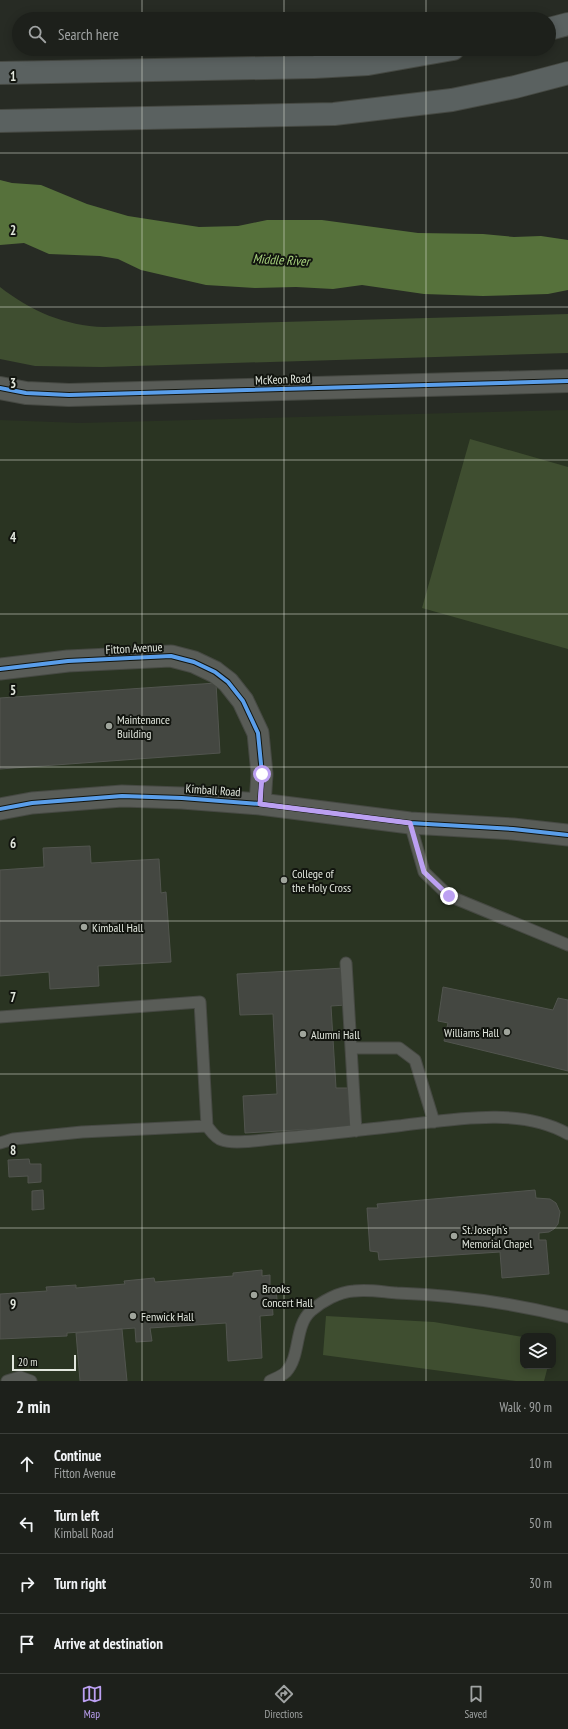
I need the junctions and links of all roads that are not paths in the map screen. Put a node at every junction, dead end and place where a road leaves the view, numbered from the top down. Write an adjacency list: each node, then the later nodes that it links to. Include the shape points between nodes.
1 (568, 24): 2 (highway)
2 (556, 27)
3 (413, 56): 4 (highway, via 368,64 322,67)
4 (0, 73)
5 (568, 73): 6 (highway, via 452,100 334,114)
6 (0, 121)
7 (568, 381): 8 (main road, McKeon Road, via 69,395 26,393)
8 (0, 388)
9 (0, 669): 10 (street, Fitton Avenue, via 68,661 170,656 194,662 215,672 228,682 243,701 258,733 262,768)
10 (260, 804): 11 (street, Kimball Road, via 122,796 32,803); 12 (street, Kimball Road)
11 (0, 809)
12 (410, 823): 13 (street, Kimball Road); 14 (lane, via 424,872 449,896)
13 (568, 835)
14 (568, 945)
15 (346, 962): 17 (lane)
16 (0, 1017): 19 (lane, via 200,1002)
17 (351, 1048): 18 (lane, via 399,1048 415,1060); 20 (lane)
18 (434, 1122): 20 (lane); 21 (lane, via 484,1118 518,1119 544,1124)
19 (207, 1126): 20 (lane, via 223,1141); 22 (lane, via 82,1132 13,1138)
20 (356, 1131)
21 (568, 1134)
22 (0, 1143)
23 (568, 1317): 26 (lane, via 479,1300 354,1291 324,1301 310,1311 302,1326 287,1371)
24 (7, 1381): 25 (lane, via 20,1377)
25 (30, 1381)
26 (270, 1381)

